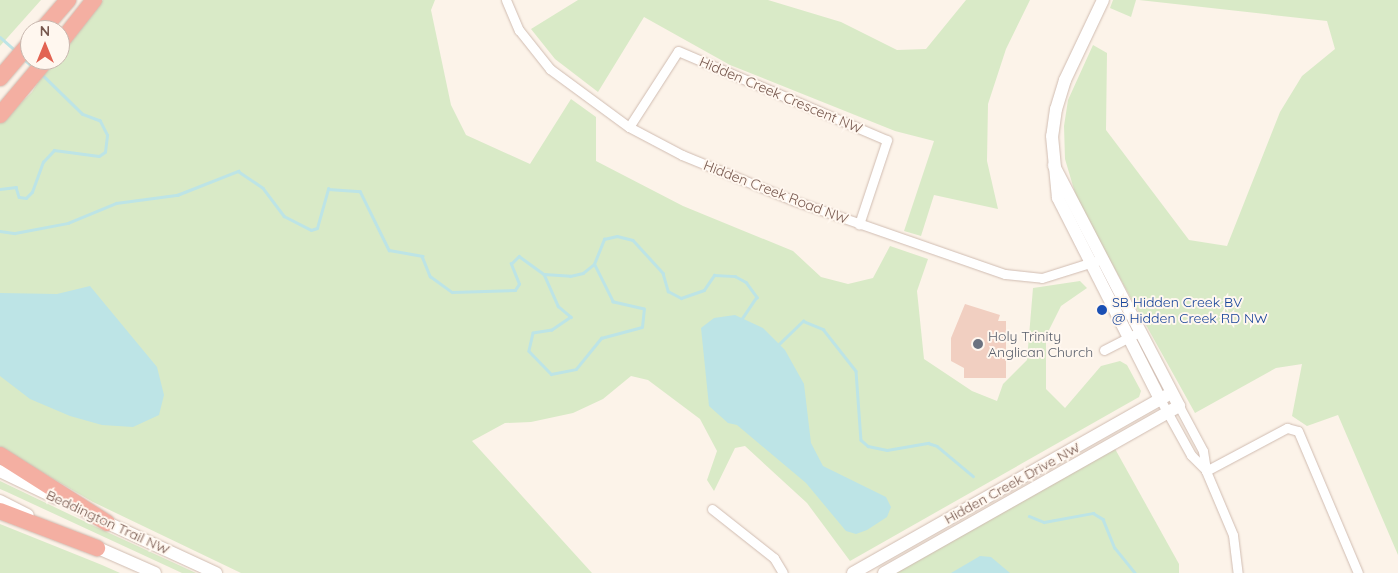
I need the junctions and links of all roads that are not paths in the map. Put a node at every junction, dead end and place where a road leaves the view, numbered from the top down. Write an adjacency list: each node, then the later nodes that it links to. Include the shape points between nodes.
1 (68, 0): 5 (highway)
2 (94, 0): 6 (highway)
3 (506, 0): 11 (street, Hidden Creek Road NW, via 519,30 544,63)
4 (1103, 0): 13 (street, via 1065,80 1056,109 1054,166 1058,198)
5 (50, 20)
6 (70, 31)
7 (20, 55): 9 (highway)
8 (38, 70): 10 (highway)
9 (0, 78)
10 (0, 115)
11 (629, 127): 12 (street, Hidden Creek Road NW, via 682,155); 12 (street, Hidden Creek Crescent NW, via 678,51 887,140)
12 (858, 224): 13 (street, Hidden Creek Road NW, via 1021,277 1042,278)
13 (1095, 261): 14 (street)
14 (1135, 334): 15 (street); 16 (street)
15 (1104, 350)
16 (1165, 396): 17 (street); 18 (street); 27 (street, Hidden Creek Drive NW)
17 (1179, 406): 18 (street, Hidden Creek Drive NW); 21 (street, via 1203,451)
18 (1166, 412): 21 (street, via 1191,455); 28 (street, Hidden Creek Drive NW)
19 (0, 455): 25 (highway)
20 (0, 471): 25 (street, Beddington Trail NW)
21 (1206, 471): 34 (street, via 1233,535); 35 (street, via 1286,428 1298,431)
22 (0, 501): 26 (street, Beddington Trail NW)
23 (712, 509): 31 (street, via 774,558)
24 (0, 511): 26 (highway)
25 (107, 523): 30 (street, Beddington Trail NW)
26 (97, 548): 29 (street, Beddington Trail NW)
27 (893, 550): 28 (street); 32 (street, Hidden Creek Drive NW)
28 (902, 563): 33 (street, Hidden Creek Drive NW)
29 (156, 573)
30 (216, 573)
31 (784, 573)
32 (853, 573)
33 (884, 573)
34 (1238, 573)
35 (1358, 573)

